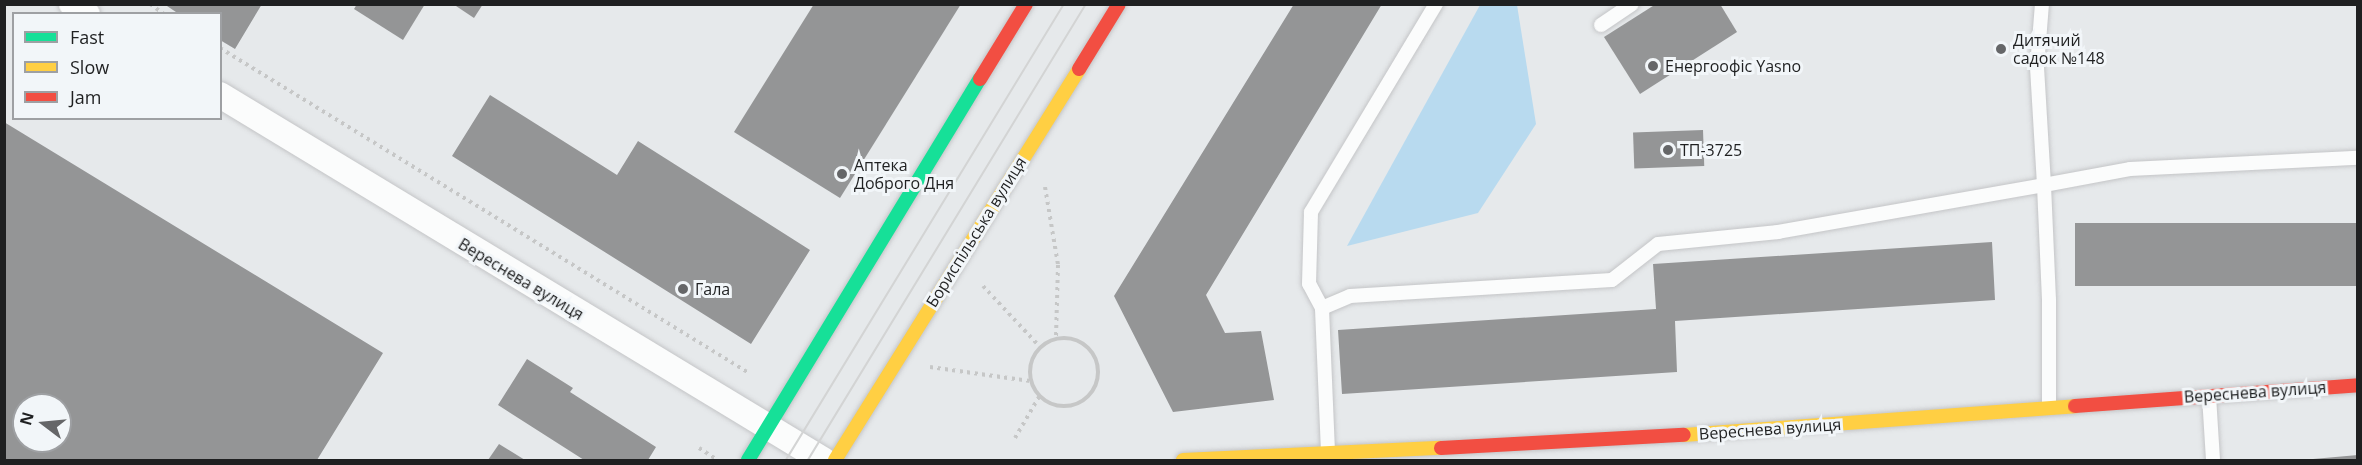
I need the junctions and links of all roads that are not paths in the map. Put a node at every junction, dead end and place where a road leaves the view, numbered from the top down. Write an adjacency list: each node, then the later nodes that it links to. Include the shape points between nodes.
1 (1026, 4): 14 (street)
2 (1119, 4): 20 (street, Бориспільська вулиця)
3 (1436, 4): 10 (lane, via 1311,212 1309,284)
4 (1632, 4): 6 (lane)
5 (2042, 4): 9 (lane, via 2037,67)
6 (1601, 25)
7 (222, 96): 14 (street, Вереснева вулиця)
8 (2358, 158): 9 (lane, via 2130,169)
9 (2044, 185): 10 (lane, via 1778,232 1658,244 1612,279 1350,296); 13 (lane)
10 (1322, 308): 16 (lane)
11 (2358, 385): 12 (street, Вереснева вулиця)
12 (2209, 396): 13 (street, Вереснева вулиця); 22 (lane)
13 (2049, 408): 15 (street, Вереснева вулиця)
14 (766, 429): 18 (street); 19 (street, Вереснева вулиця)
15 (1634, 450): 17 (street, Вереснева вулиця)
16 (1328, 452): 17 (street, Вереснева вулиця); 21 (street, Вереснева вулиця)
17 (1370, 455)
18 (748, 460)
19 (823, 460)
20 (835, 460)
21 (1183, 460)
22 (2213, 460)

